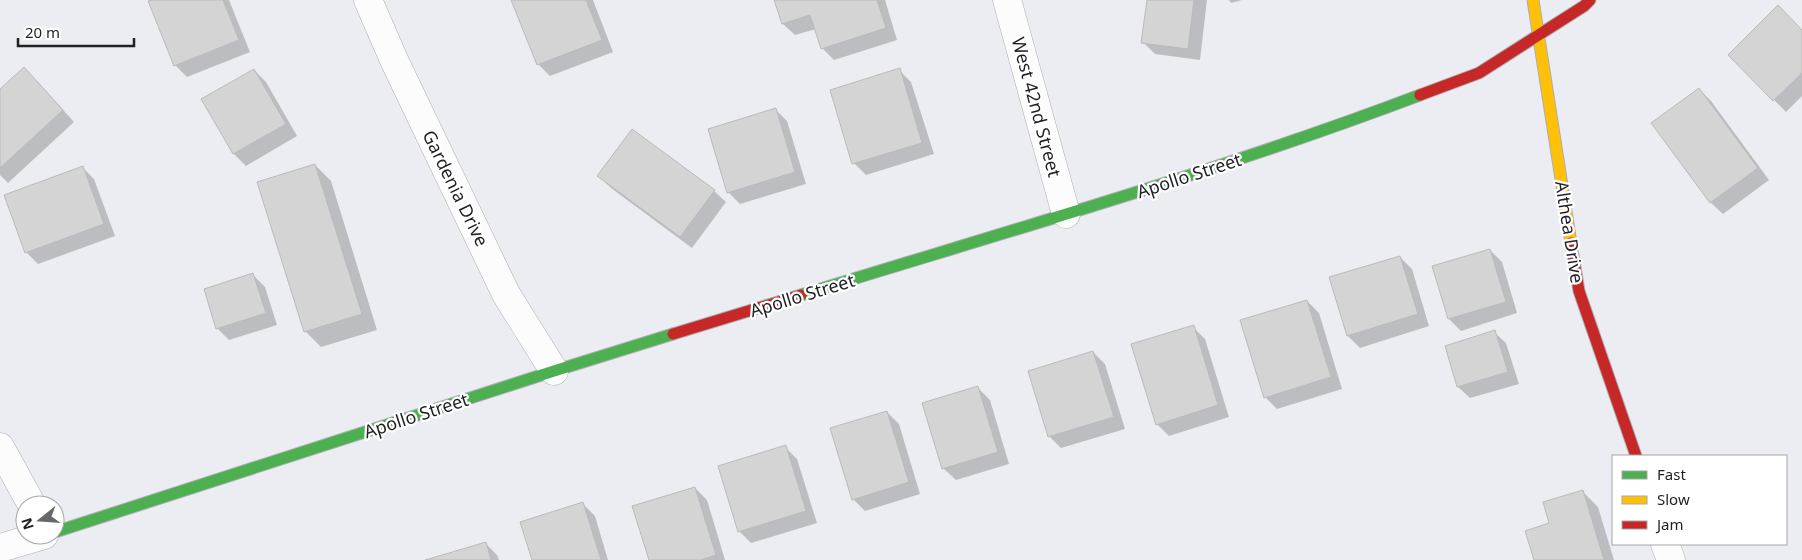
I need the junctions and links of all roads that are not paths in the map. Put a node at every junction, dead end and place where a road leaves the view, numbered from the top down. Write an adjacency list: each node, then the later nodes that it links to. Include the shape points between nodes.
1 (368, 0): 7 (street, Gardenia Drive, via 506,294)
2 (1007, 0): 6 (street, West 42nd Street)
3 (1533, 0): 5 (street, Althea Drive)
4 (1590, 0): 5 (street, Apollo Street)
5 (1539, 34): 6 (street, Apollo Street, via 1479,73 1344,124); 9 (street, Althea Drive, via 1579,291)
6 (1066, 214): 7 (street, Apollo Street)
7 (554, 371): 11 (street, Apollo Street)
8 (0, 446): 10 (street)
9 (1636, 455)
10 (27, 495)
11 (65, 529)
12 (15, 544): 14 (street)
13 (1665, 545): 15 (street)
14 (0, 548)
15 (1671, 560)

